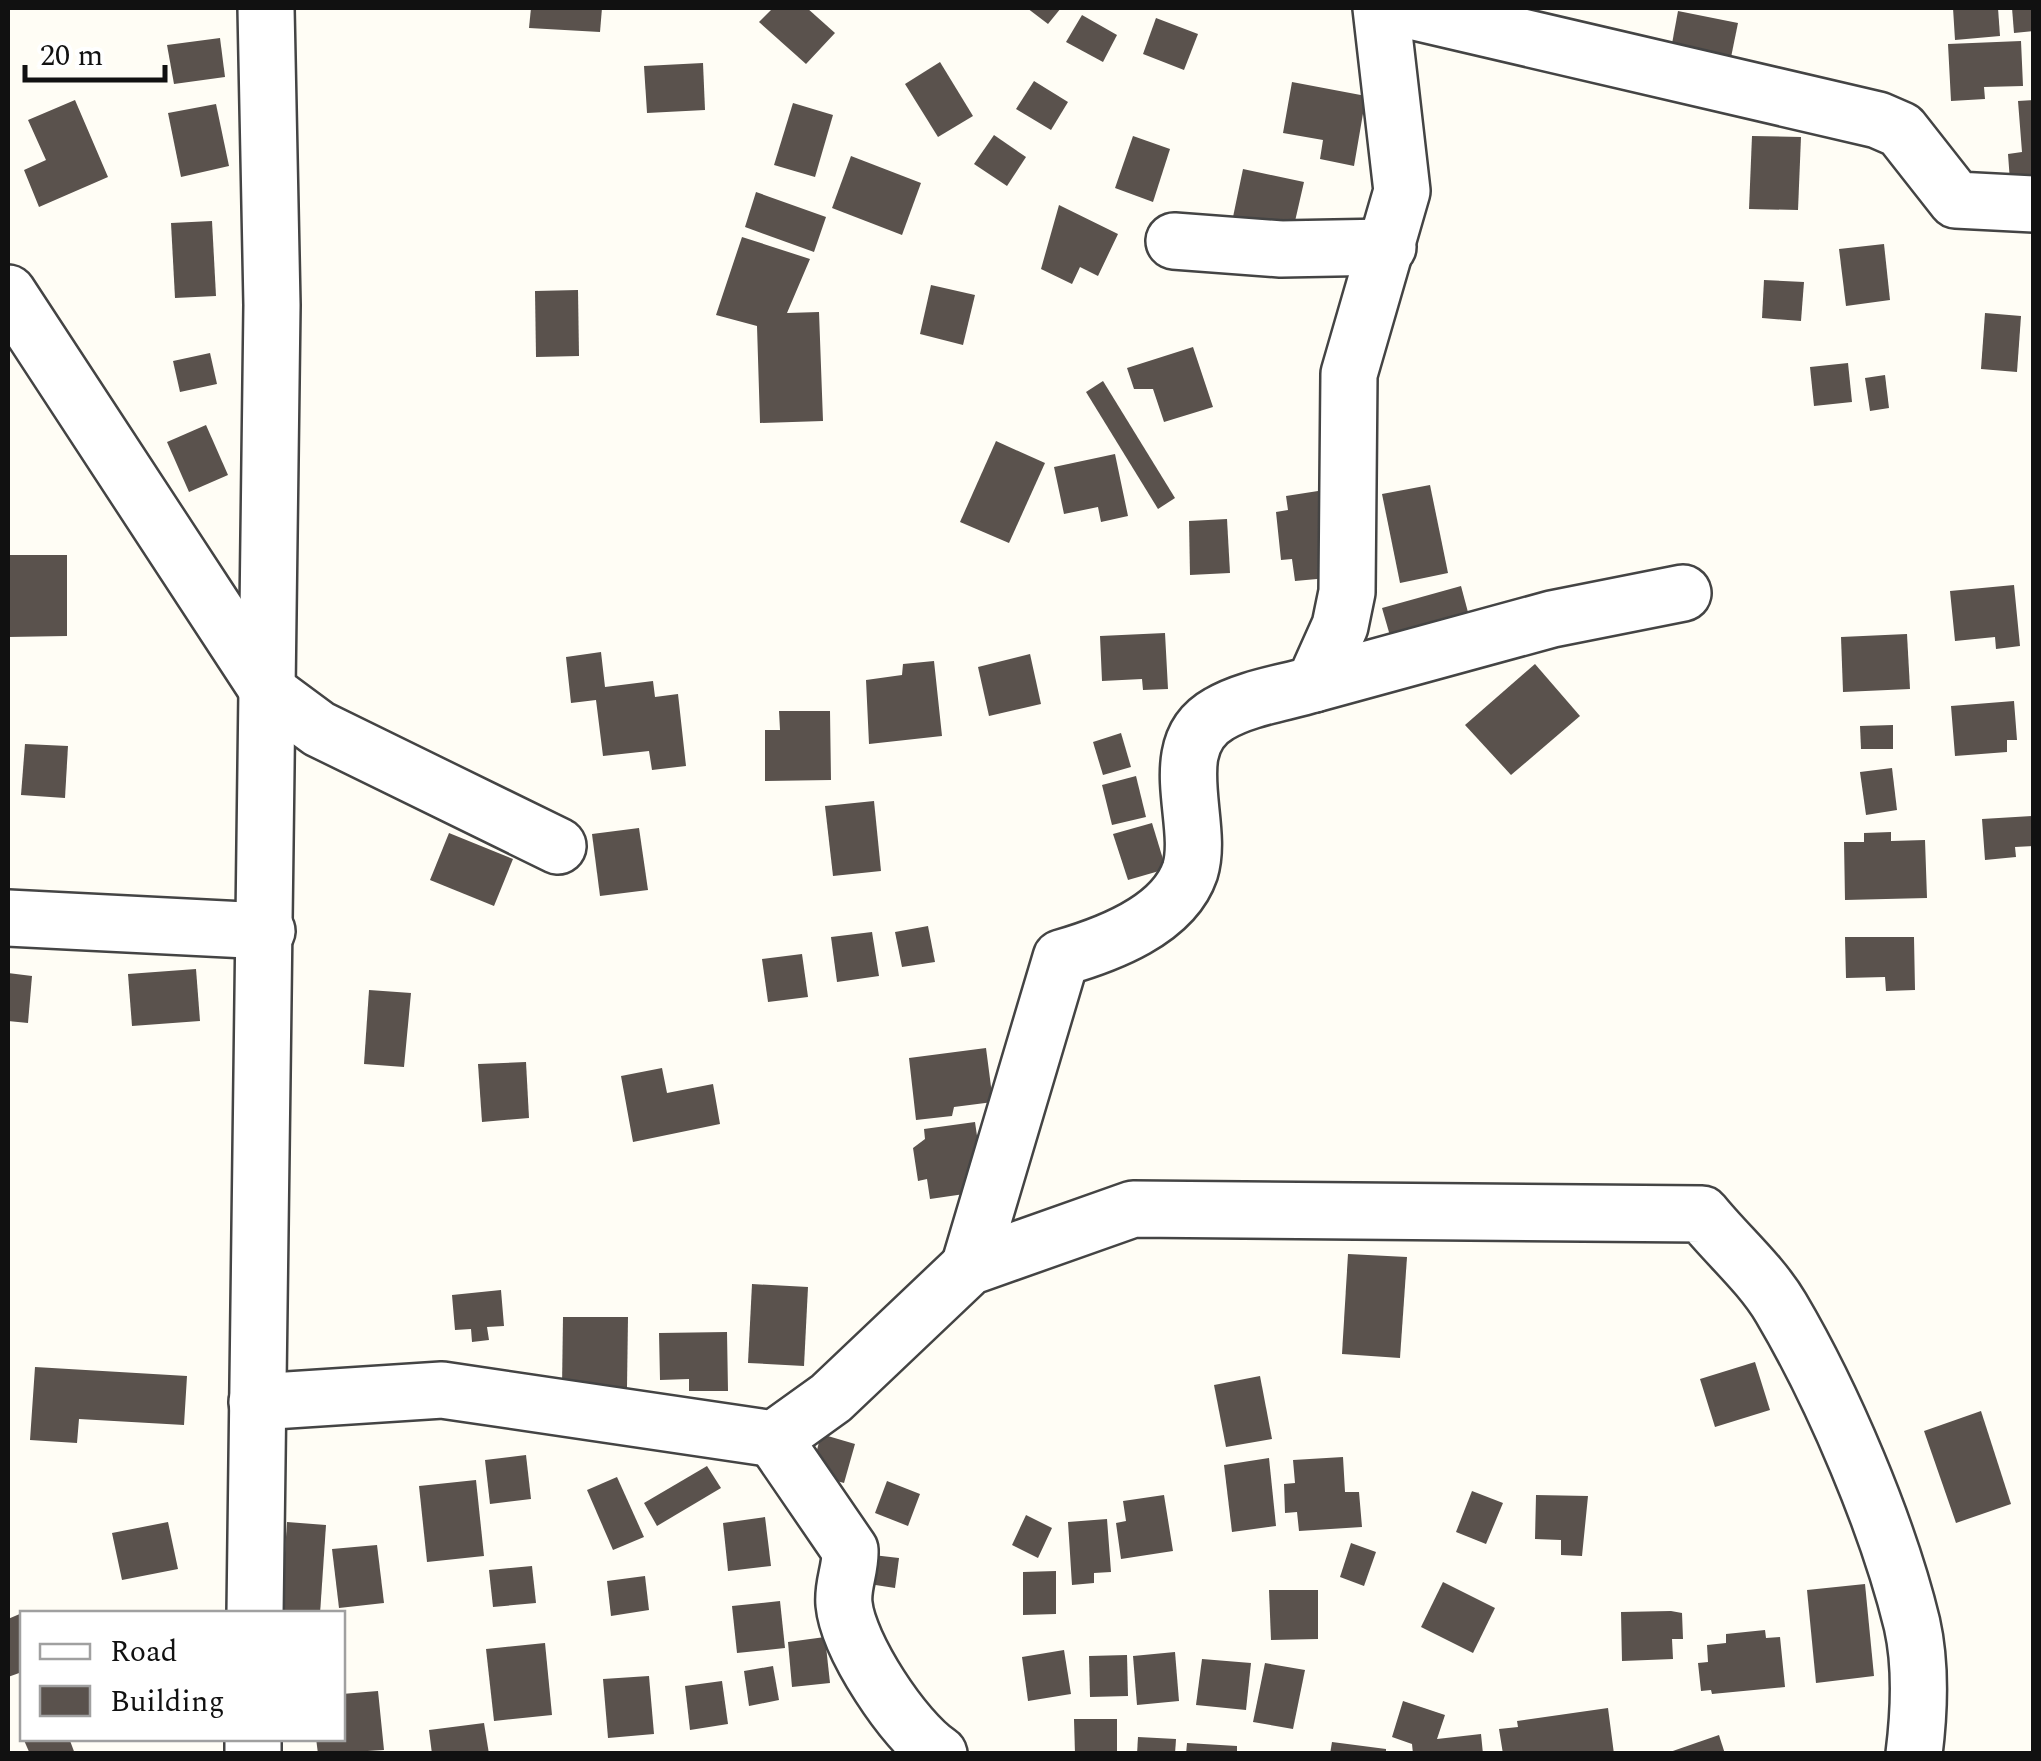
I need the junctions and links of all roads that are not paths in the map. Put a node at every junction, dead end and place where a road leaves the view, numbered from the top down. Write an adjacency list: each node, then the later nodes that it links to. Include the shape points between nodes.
1 (266, 8): 10 (street, via 272,305)
2 (1381, 8): 6 (street, via 1402,191)
3 (1398, 8): 4 (street, via 1878,120 1901,130 1956,200)
4 (2034, 204)
5 (1174, 241): 6 (street)
6 (1388, 247): 9 (street, via 1349,374 1347,592)
7 (8, 293): 10 (street)
8 (1682, 593): 9 (street, via 1552,619)
9 (1314, 684): 14 (street, via 1217,714 1201,730 1188,770 1195,843 1189,873 1174,898 1129,932 1061,958)
10 (268, 692): 11 (street, via 319,729); 13 (street)
11 (558, 846)
12 (8, 918): 13 (street)
13 (266, 931): 15 (street)
14 (969, 1267): 16 (street, via 832,1398); 19 (street, via 1133,1209 1702,1214 1779,1304 1834,1413 1888,1546 1912,1628)
15 (256, 1402): 16 (street, via 442,1390); 17 (street)
16 (774, 1439): 18 (street, via 850,1550 844,1606 852,1636 911,1730)
17 (255, 1611)
18 (940, 1754)
19 (1914, 1754)

